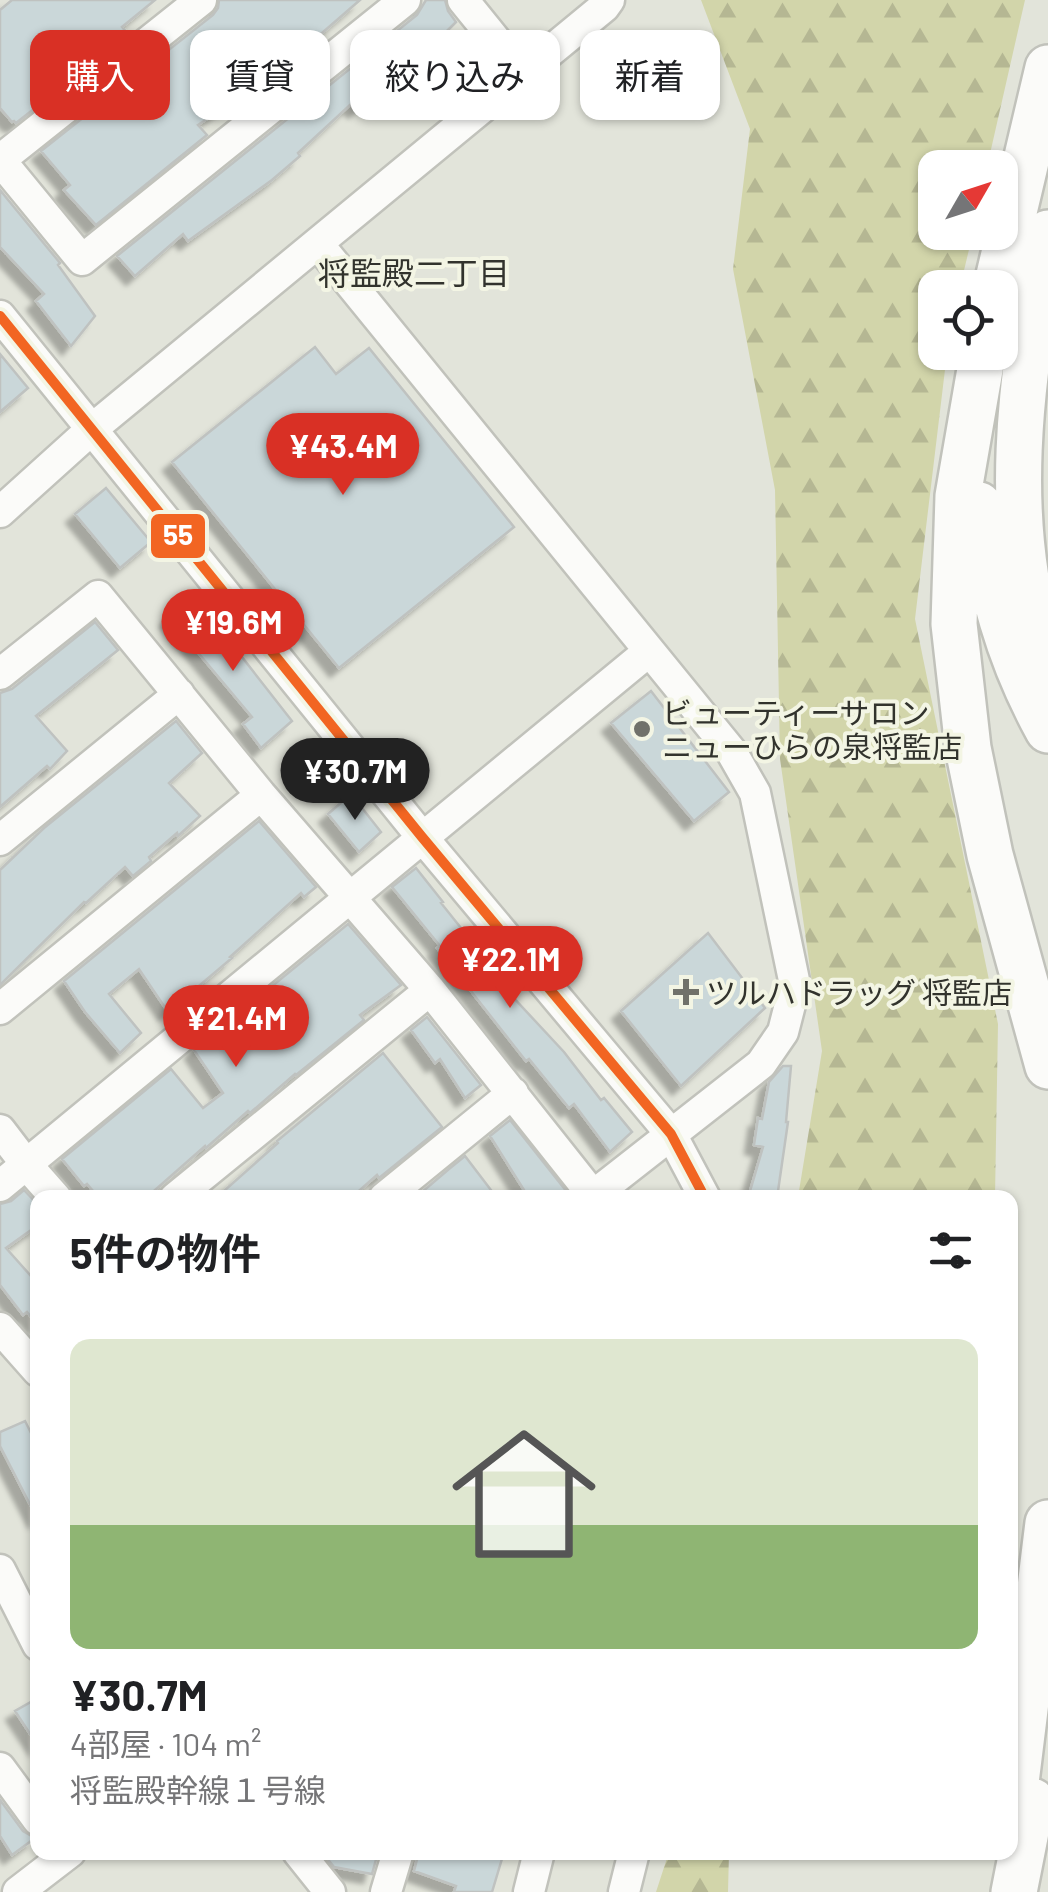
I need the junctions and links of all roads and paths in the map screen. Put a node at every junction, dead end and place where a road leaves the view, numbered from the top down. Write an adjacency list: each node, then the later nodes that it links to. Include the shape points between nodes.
1 (201, 0): 2 (street, via 0,160 82,260)
2 (405, 0)
3 (463, 0): 5 (street)
4 (609, 0): 6 (street)
5 (487, 30)
6 (560, 43)
7 (1048, 68): 11 (highway)
8 (467, 120): 10 (street)
9 (1048, 233): 18 (highway, via 1017,448 1025,580)
10 (318, 244): 15 (street); 17 (street)
11 (1000, 270)
12 (0, 316): 15 (street)
13 (981, 370): 25 (highway, via 958,496 954,624 968,748)
14 (982, 370): 21 (highway, via 976,446 990,582 1012,657)
15 (92, 430): 16 (street); 23 (street)
16 (0, 512)
17 (648, 652): 23 (street); 33 (street, via 731,751 755,792 795,985 783,1032 761,1064)
18 (1048, 665)
19 (0, 674): 20 (street, via 98,596)
20 (179, 694): 22 (street); 24 (street)
21 (1048, 730)
22 (261, 795): 26 (street); 29 (street)
23 (422, 837): 26 (street); 33 (street)
24 (0, 840)
25 (990, 854): 27 (highway); 30 (highway)
26 (348, 897): 28 (street); 34 (street)
27 (1048, 934)
28 (430, 990): 31 (street); 37 (street)
29 (0, 1008)
30 (1048, 1066)
31 (513, 1093): 38 (street); 39 (street)
32 (0, 1130): 34 (street)
33 (671, 1134): 40 (street); 41 (street)
34 (26, 1164): 35 (street); 36 (street)
35 (0, 1186)
36 (49, 1190)
37 (185, 1190)
38 (394, 1190)
39 (588, 1190)
40 (601, 1190)
41 (701, 1190)
42 (0, 1328): 43 (street)
43 (30, 1362)
44 (1048, 1523): 48 (highway)
45 (0, 1570): 46 (street)
46 (30, 1629)
47 (1048, 1719): 63 (highway)
48 (1018, 1767)
49 (0, 1768): 50 (street)
50 (30, 1809)
51 (58, 1860): 57 (street)
52 (304, 1860): 58 (street)
53 (396, 1860): 59 (street)
54 (537, 1860): 60 (street)
55 (632, 1860): 61 (street)
56 (1007, 1860): 62 (highway)
57 (18, 1892)
58 (330, 1892)
59 (386, 1892)
60 (529, 1892)
61 (624, 1892)
62 (1002, 1892)
63 (1014, 1892)

